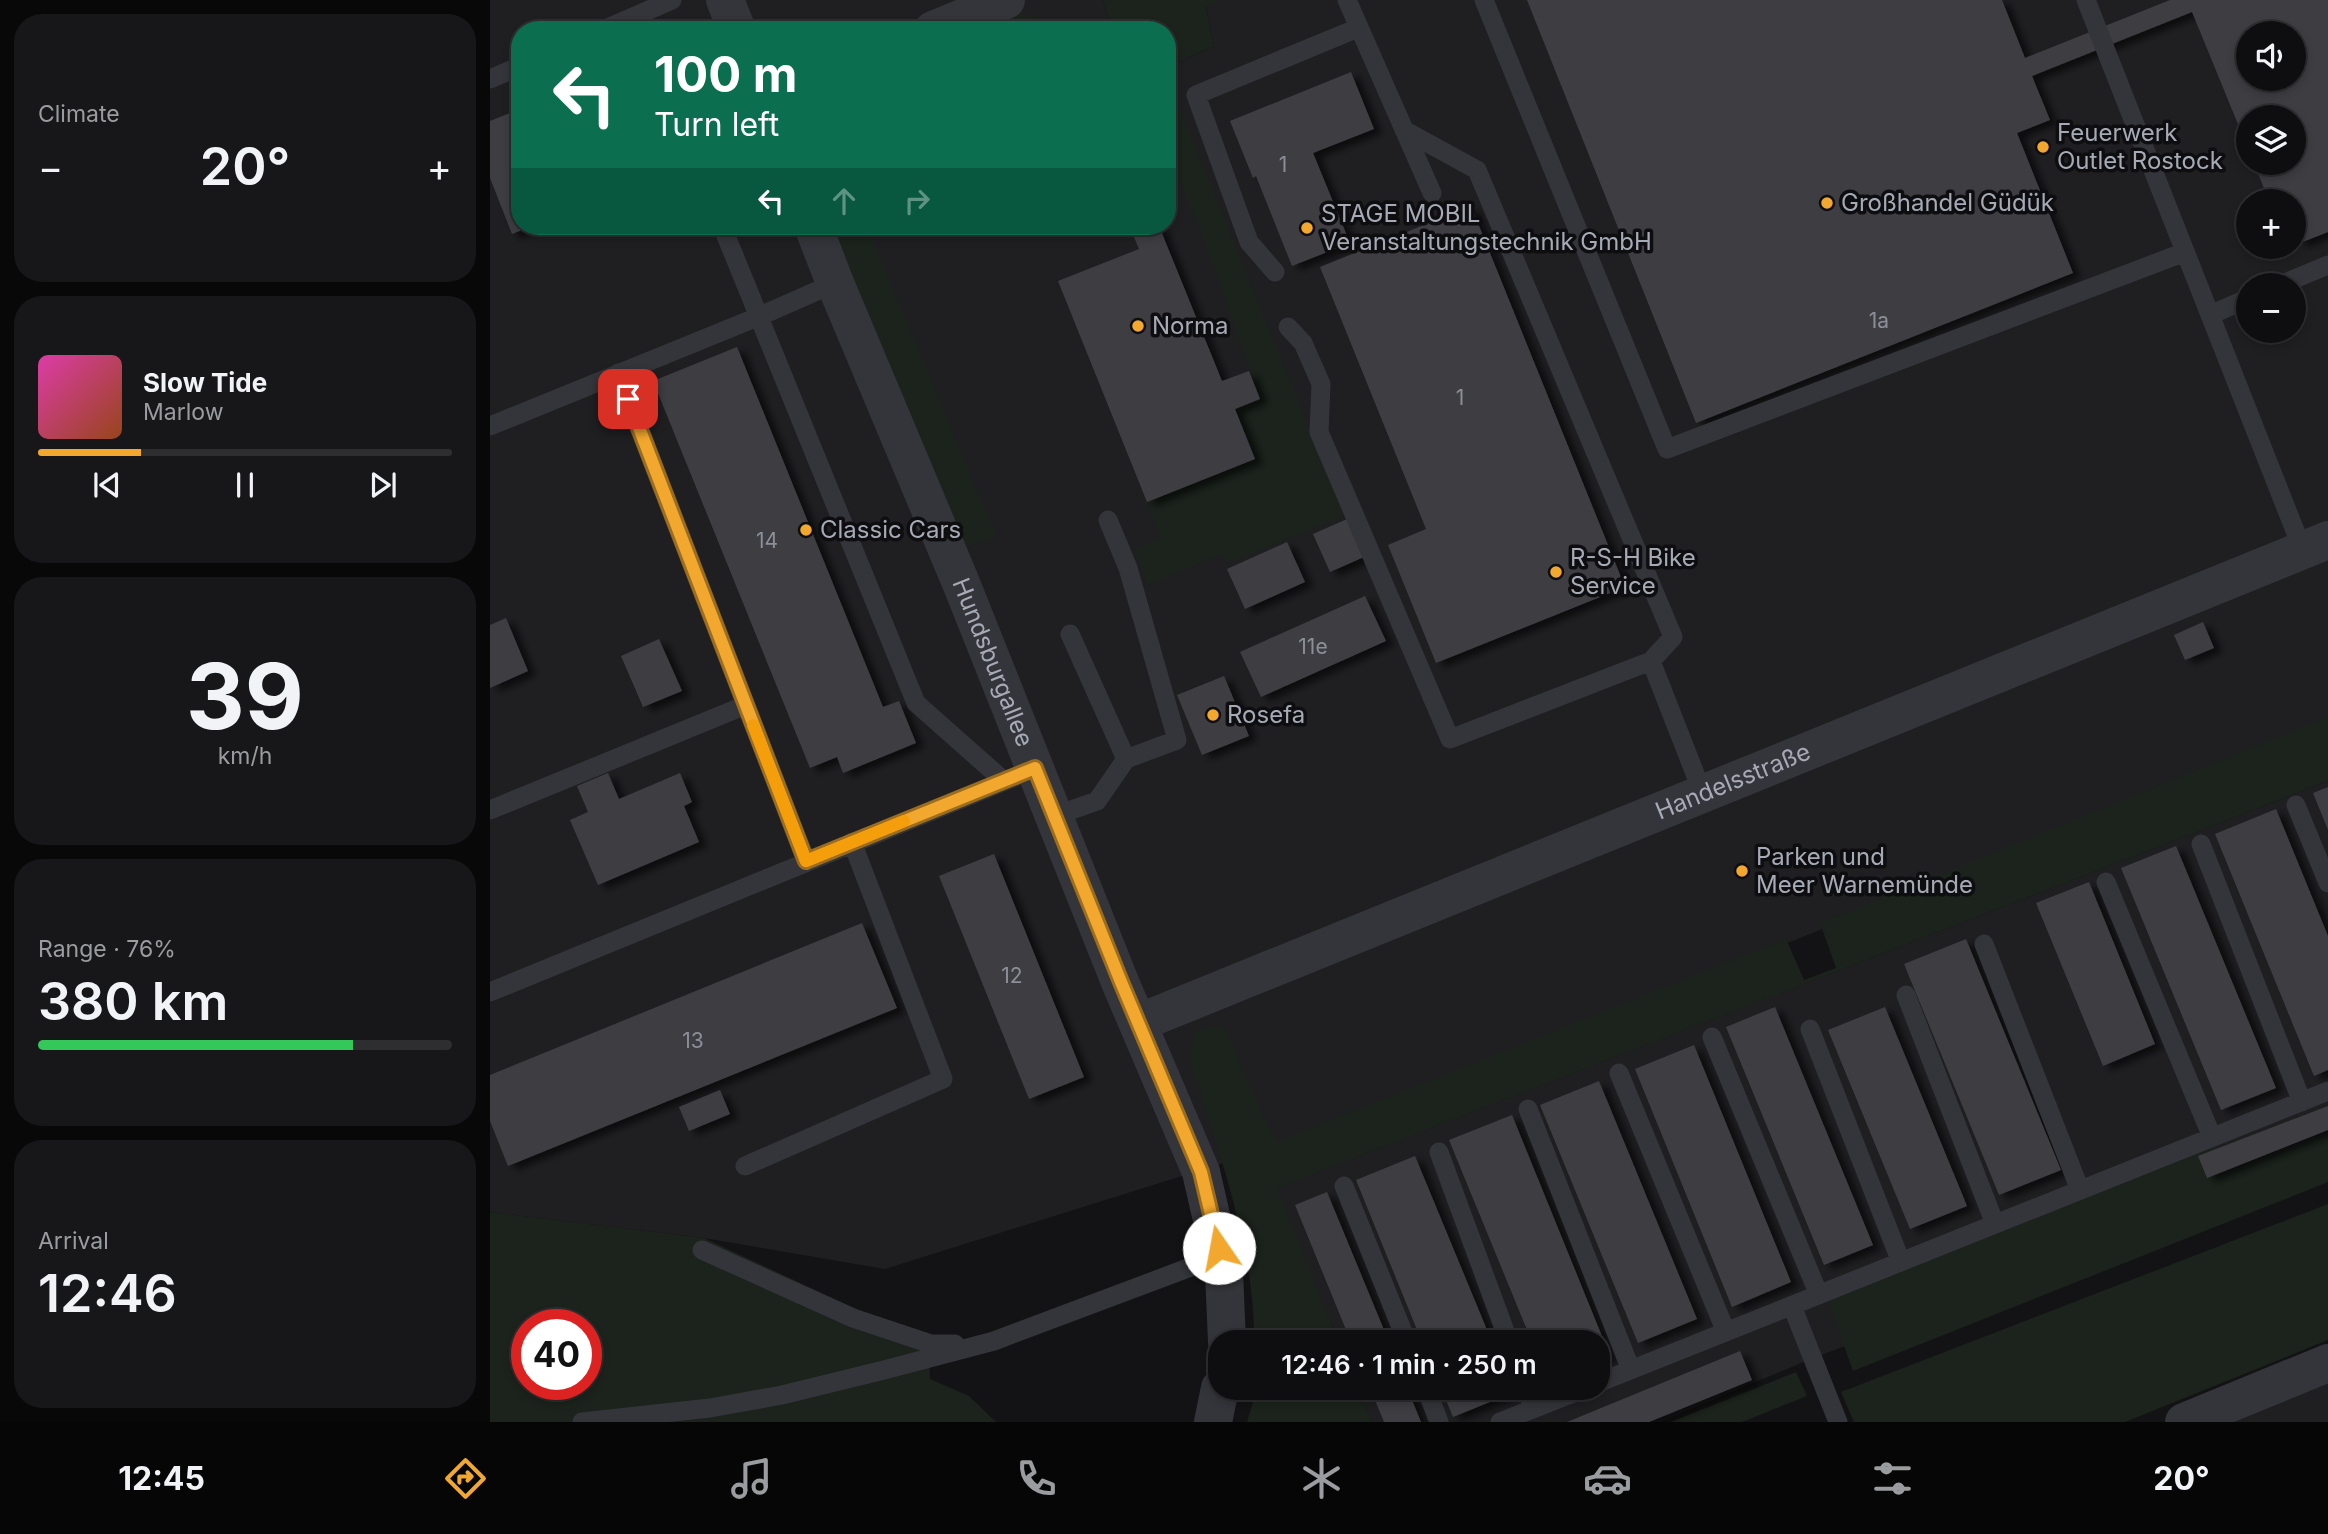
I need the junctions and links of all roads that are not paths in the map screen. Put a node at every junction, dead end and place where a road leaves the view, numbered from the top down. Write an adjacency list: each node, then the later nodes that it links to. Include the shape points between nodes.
1 (672, 0): 7 (lane)
2 (726, 0): 8 (street)
3 (1006, 0): 9 (street)
4 (1347, 0): 10 (lane)
5 (1484, 0): 17 (lane, via 1667,449)
6 (2086, 0): 17 (lane)
7 (641, 21)
8 (734, 21)
9 (955, 21)
10 (1359, 28): 13 (lane); 19 (lane, via 1196,94 1249,242)
11 (511, 70): 12 (lane)
12 (490, 79)
13 (1404, 130): 14 (lane); 31 (lane, via 1477,170 1673,637)
14 (1432, 193)
15 (726, 235): 24 (lane)
16 (816, 235): 21 (street, Hundsburgallee)
17 (2185, 252): 23 (lane)
18 (2328, 265): 20 (lane)
19 (1275, 272)
20 (2306, 274)
21 (835, 283): 24 (lane); 34 (street, Hundsburgallee, via 961,583)
22 (2236, 304): 23 (lane)
23 (2210, 315): 29 (lane)
24 (760, 316): 26 (lane); 34 (lane, via 916,703)
25 (1288, 327): 31 (lane, via 1303,343 1321,384 1319,432 1450,739)
26 (618, 373): 27 (lane); 32 (lane)
27 (490, 426)
28 (1108, 520): 33 (lane, via 1128,568 1177,740)
29 (2315, 546): 35 (street, Handelsstraße)
30 (1070, 634): 33 (lane)
31 (1651, 661): 35 (lane)
32 (746, 705): 37 (lane); 41 (lane)
33 (1126, 759): 38 (lane, via 1097,801)
34 (1019, 775): 38 (street, Hundsburgallee); 39 (lane)
35 (1703, 794): 47 (street, Handelsstraße)
36 (2296, 805): 43 (lane)
37 (490, 810)
38 (1054, 816): 47 (street, Hundsburgallee)
39 (852, 842): 41 (lane); 56 (lane, via 943,1079)
40 (2201, 844): 52 (lane)
41 (806, 861): 45 (lane)
42 (2106, 882): 54 (lane)
43 (2328, 883)
44 (1984, 944): 58 (lane)
45 (490, 992)
46 (1906, 995): 59 (lane)
47 (1138, 1023): 65 (street, Hundsburgallee, via 1201,1172 1224,1272)
48 (1810, 1029): 61 (lane)
49 (1712, 1037): 63 (lane)
50 (1619, 1073): 68 (lane)
51 (2328, 1091): 52 (lane)
52 (2301, 1102): 54 (lane)
53 (1528, 1109): 71 (lane)
54 (2212, 1137): 58 (lane)
55 (1439, 1152): 67 (lane)
56 (745, 1166)
57 (1344, 1186): 66 (lane)
58 (2080, 1190): 59 (lane)
59 (1995, 1224): 61 (lane)
60 (702, 1250): 69 (lane, via 853,1318 931,1344)
61 (1900, 1262): 63 (lane)
62 (1196, 1265): 69 (lane)
63 (1819, 1295): 64 (lane)
64 (1792, 1306): 68 (lane); 82 (lane)
65 (1226, 1330)
66 (1402, 1330)
67 (1505, 1330)
68 (1726, 1332): 71 (lane)
69 (994, 1341): 78 (lane, via 782,1395 676,1413)
70 (2328, 1363): 83 (street)
71 (1631, 1370): 72 (lane)
72 (1610, 1378)
73 (1218, 1400): 79 (street)
74 (1431, 1400): 80 (lane)
75 (1530, 1400): 77 (lane)
76 (1556, 1400): 77 (lane)
77 (1533, 1409): 81 (lane)
78 (582, 1422)
79 (1213, 1422)
80 (1439, 1422)
81 (1500, 1422)
82 (1838, 1422)
83 (2184, 1422)

